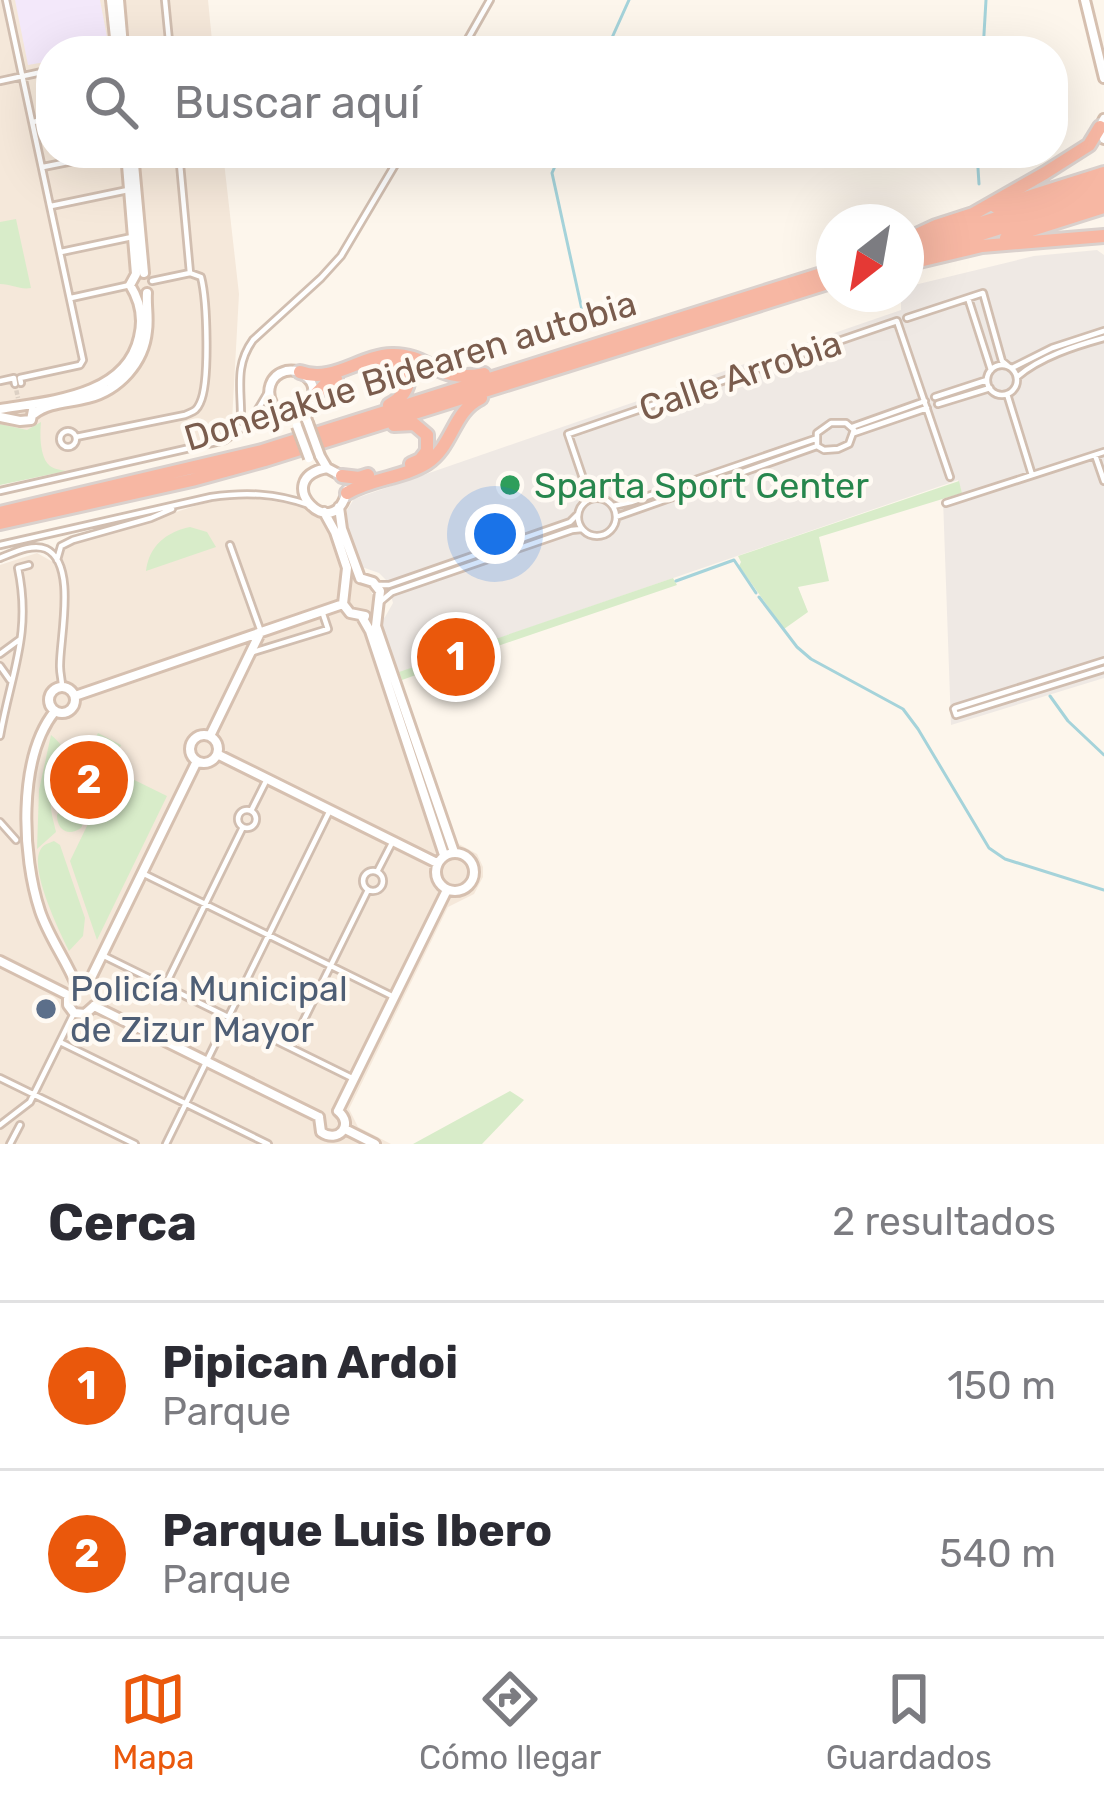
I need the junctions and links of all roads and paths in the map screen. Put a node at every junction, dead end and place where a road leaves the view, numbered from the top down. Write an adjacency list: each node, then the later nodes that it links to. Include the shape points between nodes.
1 (6, 0): 10 (street)
2 (115, 0): 6 (street)
3 (165, 0): 7 (street)
4 (490, 0): 8 (street)
5 (1085, 0): 11 (street)
6 (119, 36)
7 (168, 36)
8 (469, 36)
9 (36, 73): 10 (street)
10 (22, 76): 12 (street); 14 (street)
11 (1104, 78)
12 (0, 81)
13 (36, 121): 14 (street)
14 (33, 122): 16 (street)
15 (1103, 128): 17 (highway)
16 (36, 136)
17 (1068, 157)
18 (43, 168): 28 (street)
19 (129, 168): 26 (street)
20 (131, 168): 41 (street)
21 (180, 168): 40 (street)
22 (393, 168): 65 (street, via 341,256 244,351)
23 (1050, 168): 30 (highway)
24 (1104, 173): 30 (highway)
25 (1104, 184): 34 (highway)
26 (129, 190): 28 (street); 33 (street)
27 (1104, 195): 37 (highway)
28 (51, 206): 36 (street)
29 (1104, 207): 35 (highway)
30 (973, 214): 31 (highway)
31 (924, 233)
32 (1104, 236): 35 (highway)
33 (134, 237): 36 (street); 41 (street)
34 (924, 238)
35 (982, 246): 38 (highway)
36 (61, 252): 45 (street)
37 (924, 255)
38 (924, 257)
39 (816, 272): 49 (highway, Donejakue Bidearen autobia)
40 (190, 273): 41 (street); 70 (street, via 203,283 206,325 196,408)
41 (144, 276): 42 (street); 44 (street)
42 (130, 285): 44 (street); 45 (street)
43 (816, 287): 51 (highway, Donejakue Bidearen autobia)
44 (143, 294): 61 (street, via 140,336 120,373 94,390); 64 (street, via 146,340 129,373 105,392)
45 (70, 298): 55 (street, via 80,365)
46 (968, 298): 47 (street); 50 (street, via 983,293); 52 (street)
47 (907, 318)
48 (1104, 334): 50 (street); 54 (street)
49 (543, 362): 53 (highway, via 453,377 389,355 326,376); 68 (highway, Donejakue Bidearen autobia)
50 (1010, 367): 52 (street); 54 (street)
51 (558, 369): 71 (highway, Donejakue Bidearen autobia); 83 (highway, via 471,403 425,464)
52 (991, 370): 56 (street)
53 (300, 372): 57 (street, via 285,371); 59 (street, via 311,382)
54 (1017, 377): 58 (street)
55 (0, 381)
56 (988, 384): 58 (street); 60 (street)
57 (270, 387): 66 (street, via 274,407); 82 (street, via 251,421 225,440)
58 (1007, 394): 77 (street)
59 (312, 401): 66 (street); 68 (highway, via 328,381 386,361 405,370 400,399); 75 (street, bridge, via 306,418)
60 (937, 401)
61 (22, 402): 63 (street); 64 (street); 67 (street)
62 (926, 404): 69 (street, Calle Arrobia); 80 (street, Calle Arrobia); 84 (street, Calle Arrobia, via 897,321 568,434)
63 (0, 413): 67 (street)
64 (34, 414): 67 (street)
65 (241, 415)
66 (292, 415): 75 (street, bridge)
67 (20, 421)
68 (347, 423): 91 (highway, Donejakue Bidearen autobia)
69 (853, 430): 72 (street, Calle Arrobia, via 831,423); 72 (street, Calle Arrobia, via 838,449)
70 (76, 437)
71 (335, 439): 79 (highway, via 403,423 422,428 429,441 407,466); 94 (highway, Donejakue Bidearen autobia)
72 (816, 442): 88 (street, Calle Arrobia); 93 (street, Calle Arrobia)
73 (1104, 452): 74 (street)
74 (1096, 455): 77 (street); 81 (street)
75 (314, 457): 76 (street); 78 (street)
76 (327, 468): 78 (street); 79 (street)
77 (1032, 475): 85 (street)
78 (308, 476): 87 (street)
79 (342, 476): 83 (street)
80 (950, 477)
81 (1104, 482)
82 (0, 491)
83 (347, 493): 89 (street)
84 (590, 499): 88 (street); 92 (street)
85 (946, 503)
86 (177, 505): 87 (street, via 253,493); 96 (street); 99 (street, via 73,540)
87 (308, 505): 90 (street)
88 (613, 506): 93 (street)
89 (339, 507): 90 (street); 101 (street)
90 (324, 512): 103 (street, via 347,568)
91 (0, 513)
92 (578, 514): 95 (street); 102 (street)
93 (616, 517): 95 (street, via 602,536)
94 (0, 523)
95 (582, 529): 105 (street, via 392,592)
96 (0, 545)
97 (230, 545): 108 (street)
98 (0, 558): 99 (street, via 37,547)
99 (57, 560): 115 (street)
100 (28, 565): 109 (street, via 17,568)
101 (360, 578): 102 (street); 103 (street)
102 (376, 585): 105 (street)
103 (345, 586): 104 (street)
104 (343, 604): 106 (street); 107 (street)
105 (378, 606): 107 (street); 129 (street, via 376,626)
106 (322, 611): 108 (street); 110 (street, via 328,629)
107 (362, 617): 129 (street)
108 (261, 632): 110 (street); 116 (street)
109 (22, 635): 111 (street); 114 (street)
110 (250, 653): 119 (street)
111 (0, 654)
112 (1104, 665): 112 (street, via 954,709 956,716)
113 (0, 666): 114 (street)
114 (11, 686): 118 (street)
115 (62, 686): 116 (street); 117 (street, via 49,695)
116 (75, 696): 117 (street, via 70,710)
117 (55, 711): 141 (street, via 35,751 28,856 41,915)
118 (0, 733)
119 (210, 736): 120 (street); 121 (street, via 192,742)
120 (217, 754): 121 (street); 122 (street)
121 (197, 761): 131 (street)
122 (267, 779): 123 (street); 124 (street)
123 (330, 810): 128 (street); 135 (street)
124 (251, 811): 126 (street, via 254,824); 126 (street, via 238,816)
125 (1, 827): 127 (street)
126 (243, 827): 134 (street)
127 (16, 840)
128 (393, 841): 129 (street); 130 (street)
129 (445, 857): 133 (street, via 436,878); 133 (street, via 462,854 474,874 465,889)
130 (377, 872): 132 (street, via 364,877); 132 (street, via 382,885)
131 (142, 873): 134 (street); 136 (street)
132 (368, 890): 138 (street)
133 (447, 890): 143 (street)
134 (205, 904): 135 (street); 140 (street)
135 (268, 935): 138 (street); 146 (street)
136 (102, 955): 140 (street); 141 (street)
137 (4, 963): 139 (street); 142 (street)
138 (331, 966): 143 (street); 148 (street)
139 (0, 974)
140 (165, 986): 146 (street)
141 (82, 987): 142 (street); 144 (street)
142 (68, 995): 145 (street)
143 (394, 997): 151 (street)
144 (94, 1006): 145 (street); 149 (street)
145 (74, 1013): 147 (street)
146 (228, 1017): 148 (street); 149 (street)
147 (60, 1042): 152 (street); 153 (street)
148 (290, 1048): 151 (street)
149 (206, 1061): 153 (street); 155 (street)
150 (0, 1078): 152 (street)
151 (354, 1079): 154 (street)
152 (34, 1094): 156 (street); 161 (street)
153 (185, 1104): 162 (street); 163 (street)
154 (338, 1111): 155 (street); 158 (street)
155 (320, 1117): 159 (street)
156 (0, 1125)
157 (20, 1125): 160 (street)
158 (345, 1129): 159 (street); 164 (street)
159 (324, 1140)
160 (10, 1144)
161 (135, 1144)
162 (166, 1144)
163 (268, 1144)
164 (375, 1144)

